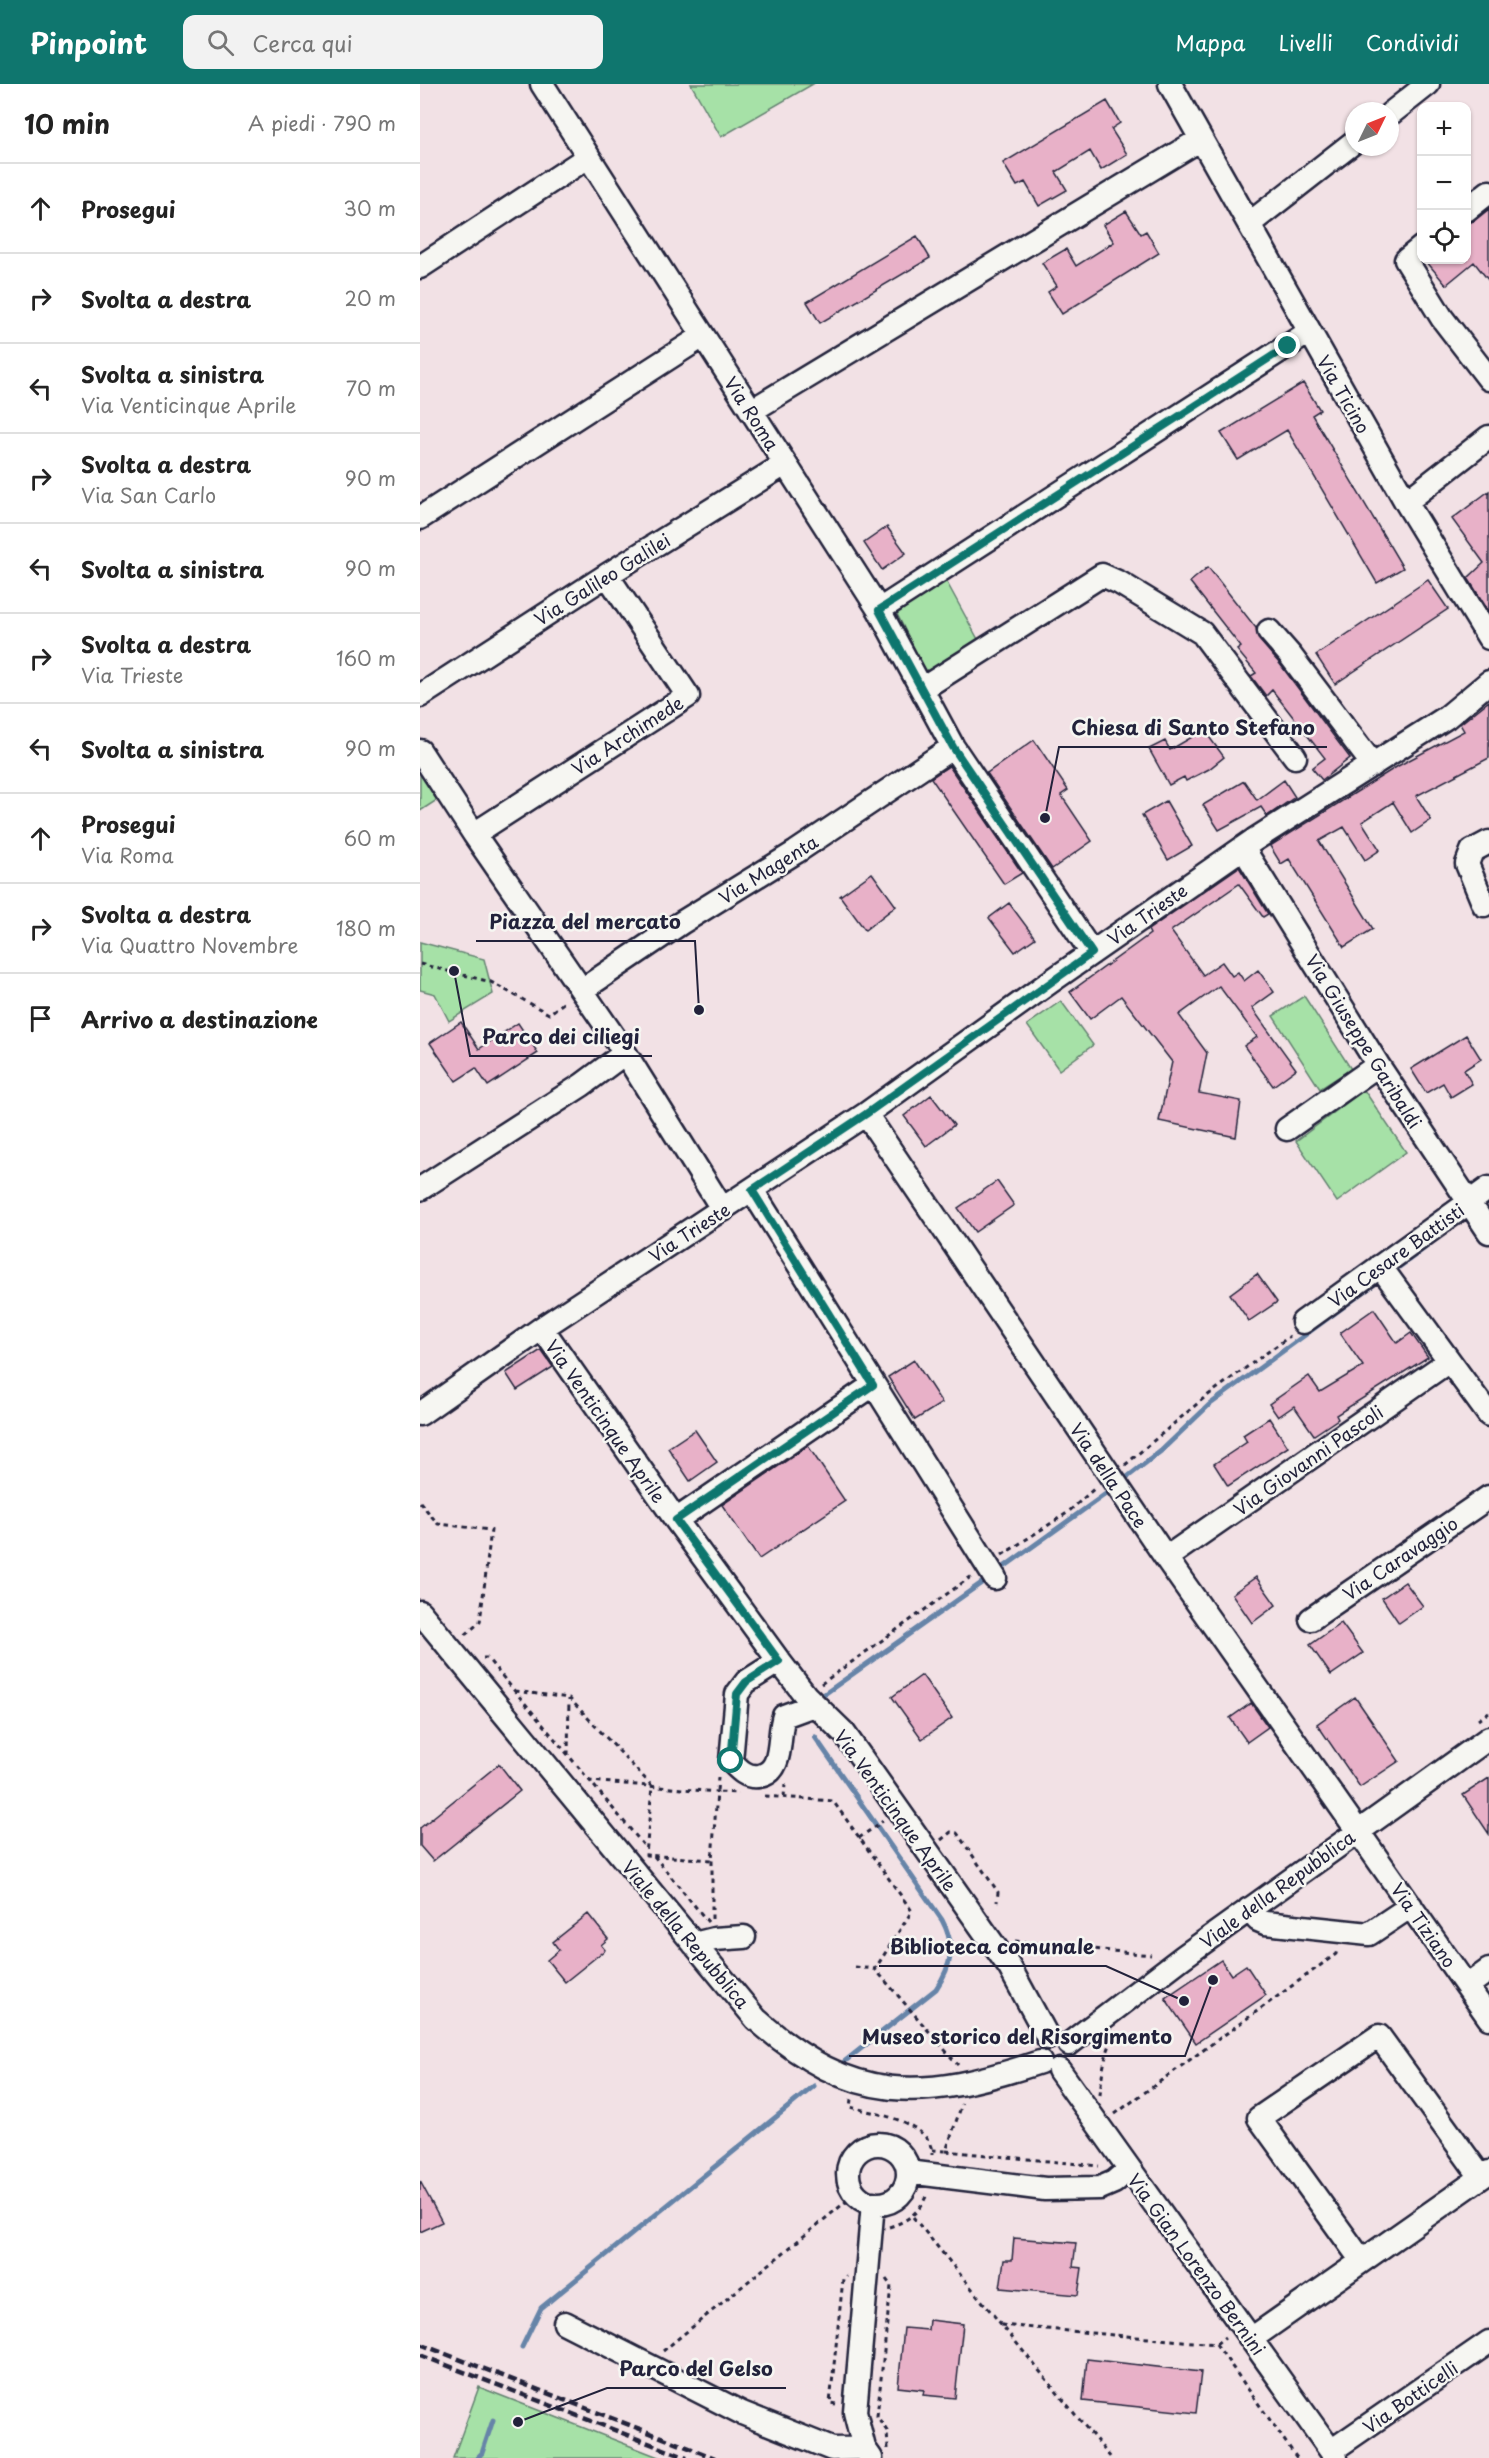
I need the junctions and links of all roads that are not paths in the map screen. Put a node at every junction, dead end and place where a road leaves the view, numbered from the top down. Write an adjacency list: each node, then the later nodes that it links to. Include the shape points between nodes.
1 (1170, 84): 5 (street, Via Ticino)
2 (1428, 84): 4 (street)
3 (551, 87): 7 (street, Via Roma)
4 (1399, 107)
5 (1201, 139): 10 (street, Via Ticino); 16 (street)
6 (1345, 149): 10 (street)
7 (588, 157): 12 (street); 14 (street, Via Roma)
8 (1489, 192): 9 (street)
9 (1471, 207)
10 (1249, 224): 13 (street, Via Ticino)
11 (1417, 251): 15 (street, via 1406,260 1442,318)
12 (420, 267)
13 (1309, 332): 19 (street, Via Ticino); 22 (street)
14 (703, 336): 16 (street, Via Roma); 20 (street)
15 (1489, 379)
16 (751, 411): 18 (street, Via Roma)
17 (1489, 437): 19 (street)
18 (785, 464): 21 (street, Via Galileo Galilei); 22 (street, Via Roma)
19 (1406, 501): 24 (street, Via Ticino)
20 (420, 518)
21 (607, 575): 27 (street, Via Galileo Galilei); 32 (street, Via Archimede, via 688,696)
22 (879, 610): 26 (street, Via Roma)
23 (1269, 631): 31 (street)
24 (1489, 638)
25 (1489, 682): 31 (street, Via Trieste, via 1447,717)
26 (922, 689): 28 (street, Via Roma); 30 (street, via 1102,575 1202,633)
27 (420, 696)
28 (953, 747): 36 (street, Via Roma); 37 (street, Via Magenta)
29 (420, 751): 32 (street)
30 (1295, 757)
31 (1373, 765): 34 (street, Via Trieste)
32 (474, 834): 37 (street)
33 (1489, 842): 35 (street, via 1472,851 1467,864)
34 (1243, 848): 36 (street, Via Trieste); 39 (street, Via Giuseppe Garibaldi)
35 (1484, 905)
36 (1092, 953): 40 (street, Via Trieste)
37 (582, 990): 38 (street)
38 (625, 1053): 43 (street); 45 (street)
39 (1378, 1065): 41 (street); 46 (street, Via Giuseppe Garibaldi)
40 (866, 1114): 44 (street, Via Trieste); 56 (street, Via della Pace)
41 (1287, 1129)
42 (1489, 1188): 46 (street, Via Cesare Battisti)
43 (420, 1189)
44 (752, 1190): 45 (street, Via Trieste); 51 (street)
45 (723, 1210): 49 (street, Via Trieste)
46 (1477, 1215): 47 (street, Via Cesare Battisti)
47 (1384, 1273): 48 (street, Via Cesare Battisti); 50 (street)
48 (1303, 1322)
49 (542, 1328): 52 (street, Via Trieste); 55 (street, Via Venticinque Aprile)
50 (1449, 1361): 53 (street); 56 (street, Via Giovanni Pascoli)
51 (873, 1385): 55 (street); 57 (street)
52 (420, 1414)
53 (1489, 1415)
54 (1489, 1497): 59 (street, Via Caravaggio)
55 (676, 1520): 60 (street, Via Venticinque Aprile)
56 (1166, 1558): 63 (street, Via della Pace)
57 (991, 1571)
58 (420, 1612): 67 (street, Viale della Repubblica)
59 (1311, 1620)
60 (779, 1661): 61 (street, Via Venticinque Aprile); 61 (street, via 746,1682 737,1694 731,1761 752,1777 765,1775 776,1766 784,1716)
61 (810, 1701): 71 (street, Via Venticinque Aprile, via 844,1733)
62 (1480, 1732): 63 (street, Viale della Repubblica)
63 (1359, 1831): 64 (street, Via Tiziano); 65 (street, Viale della Repubblica)
64 (1411, 1906): 65 (street, via 1369,1934 1265,1923); 69 (street, Via Tiziano)
65 (1249, 1909): 71 (street, Viale della Repubblica)
66 (744, 1937): 67 (street, via 714,1938)
67 (694, 1944): 72 (street, Viale della Repubblica, via 756,2019 783,2043 805,2058 856,2081 925,2090)
68 (1489, 1970): 69 (street)
69 (1467, 1986): 70 (street, Via Tiziano)
70 (1489, 2018)
71 (1058, 2041): 72 (street, via 1043,2041 1038,2051); 72 (street, via 1071,2049 1071,2060 1064,2068)
72 (1049, 2066): 75 (street, Via Gian Lorenzo Bernini, via 1102,2123)
73 (910, 2164): 75 (street, via 932,2175 1045,2189 1100,2188); 76 (street, via 907,2181 898,2196 891,2201); 76 (street, via 892,2147 882,2144 872,2144 854,2155 848,2175)
74 (1485, 2174): 77 (street); 77 (street, via 1379,2036 1259,2118)
75 (1121, 2176): 79 (street, Via Gian Lorenzo Bernini)
76 (864, 2205): 81 (street, via 849,2408)
77 (1362, 2261): 79 (street)
78 (565, 2323): 81 (street, via 742,2412 832,2449)
79 (1254, 2331): 82 (street, Via Gian Lorenzo Bernini)
80 (1489, 2342): 82 (street, Via Botticelli)
81 (874, 2454)
82 (1333, 2455)

